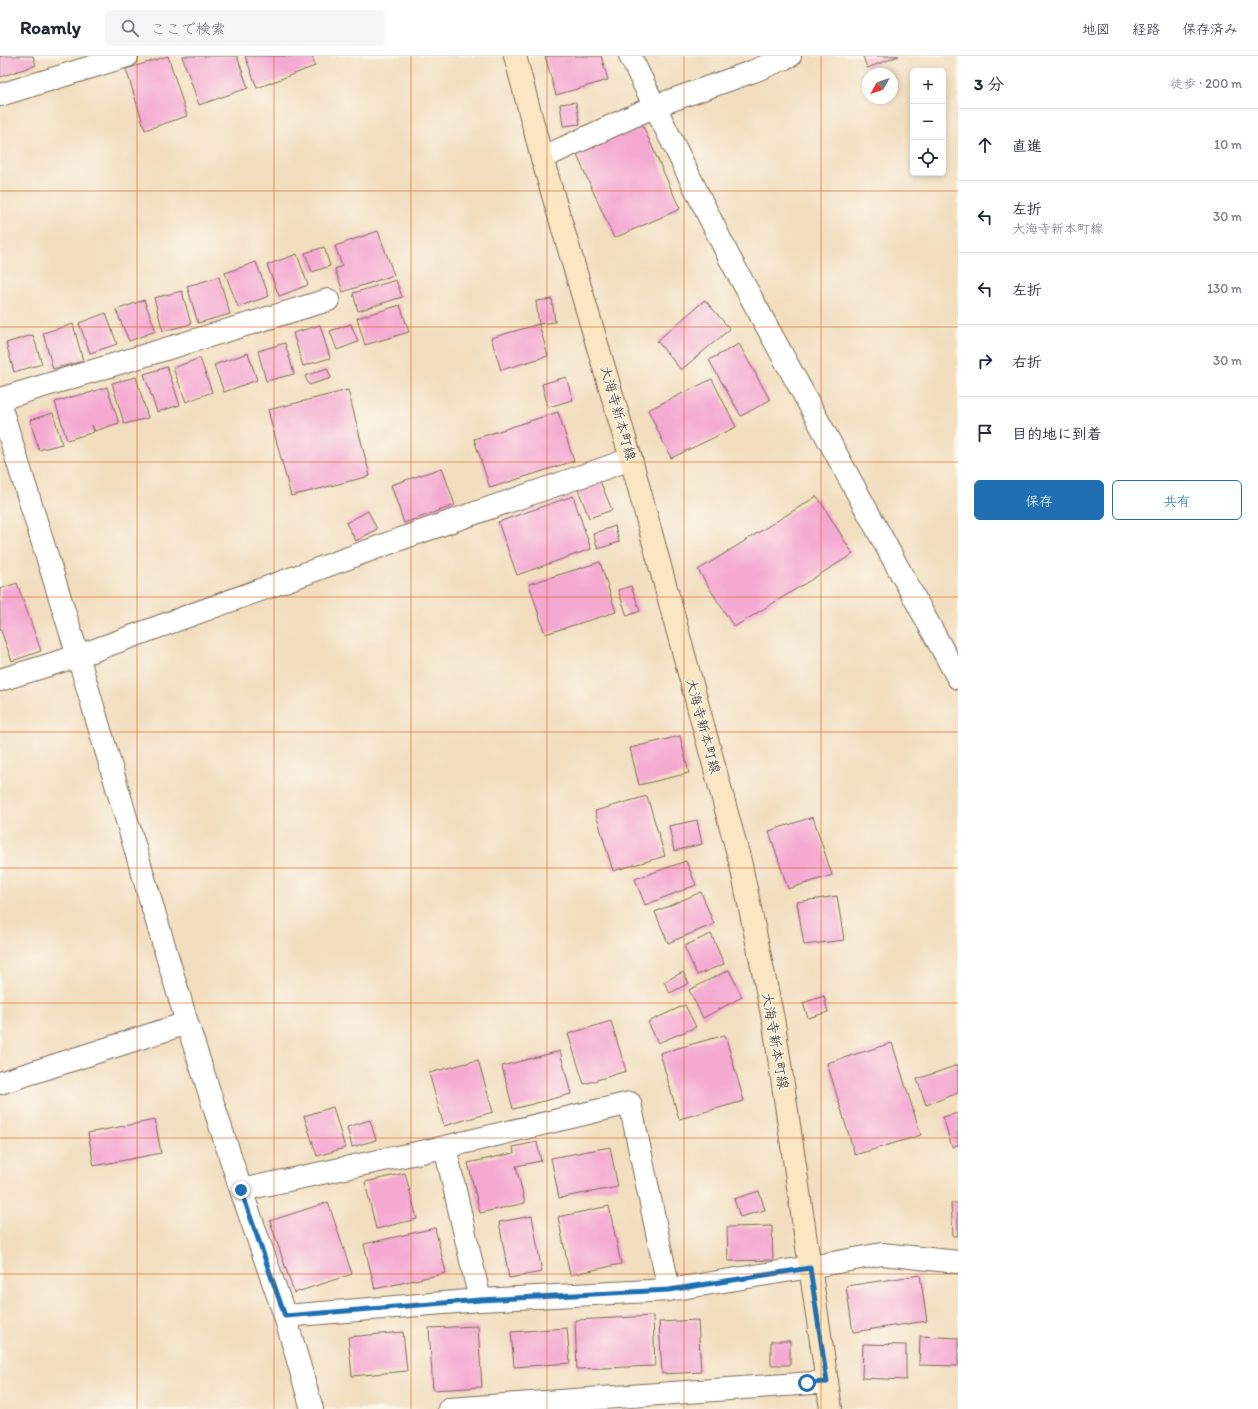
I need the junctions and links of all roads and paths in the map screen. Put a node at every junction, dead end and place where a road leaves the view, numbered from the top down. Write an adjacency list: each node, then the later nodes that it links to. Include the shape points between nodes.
1 (127, 56): 5 (street)
2 (515, 56): 7 (main road, 大海寺新本町線)
3 (630, 56): 6 (street)
4 (790, 56): 6 (street)
5 (0, 95)
6 (654, 106): 7 (street); 13 (street, via 729,257)
7 (542, 158): 11 (main road, 大海寺新本町線)
8 (328, 300): 9 (street)
9 (0, 399)
10 (0, 405): 12 (street)
11 (631, 459): 12 (street, via 406,536); 20 (main road, 大海寺新本町線, via 740,865 774,1024)
12 (78, 656): 14 (street); 15 (street)
13 (958, 678)
14 (0, 680)
15 (187, 1023): 16 (street); 18 (street)
16 (0, 1083)
17 (445, 1147): 18 (street); 21 (street, via 630,1103); 22 (street)
18 (241, 1190): 23 (street)
19 (958, 1262): 20 (street, via 882,1254)
20 (810, 1268): 21 (street); 24 (main road, 大海寺新本町線)
21 (669, 1290): 22 (street)
22 (480, 1300): 23 (street)
23 (285, 1316): 25 (street)
24 (827, 1382): 26 (street); 27 (main road, 大海寺新本町線)
25 (312, 1409)
26 (449, 1409)
27 (831, 1409)

